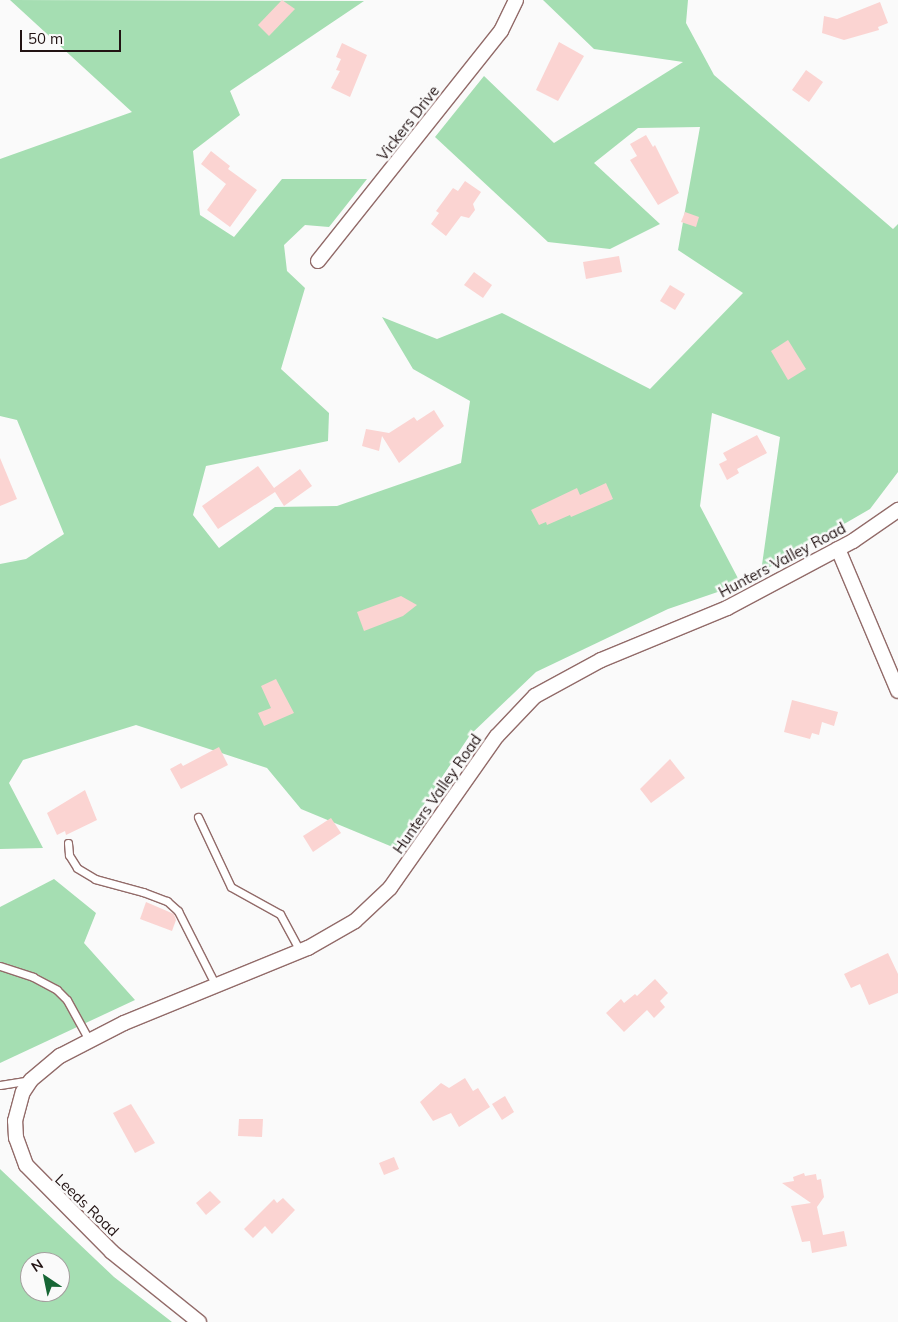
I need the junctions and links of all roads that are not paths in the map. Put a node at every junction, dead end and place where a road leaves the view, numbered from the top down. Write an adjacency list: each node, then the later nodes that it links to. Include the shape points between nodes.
1 (516, 0): 2 (street, Vickers Drive, via 501,31)
2 (318, 261)
3 (898, 510): 4 (street, Hunters Valley Road)
4 (838, 549): 5 (street); 8 (street, Hunters Valley Road, via 727,608 601,660 535,696 497,736 390,888 355,921)
5 (898, 691)
6 (198, 817): 8 (lane, via 231,887 280,914)
7 (68, 843): 10 (lane, via 69,855 83,872 95,880 167,901 178,911)
8 (300, 951): 10 (street, Hunters Valley Road)
9 (0, 966): 11 (lane, via 33,977 57,990 68,1000)
10 (215, 984): 11 (street, Hunters Valley Road)
11 (89, 1040): 12 (street, Hunters Valley Road, via 60,1056)
12 (31, 1080): 13 (lane); 14 (street, Leeds Road, via 22,1092 15,1121 16,1138 26,1165 112,1252)
13 (0, 1084)
14 (199, 1322)

